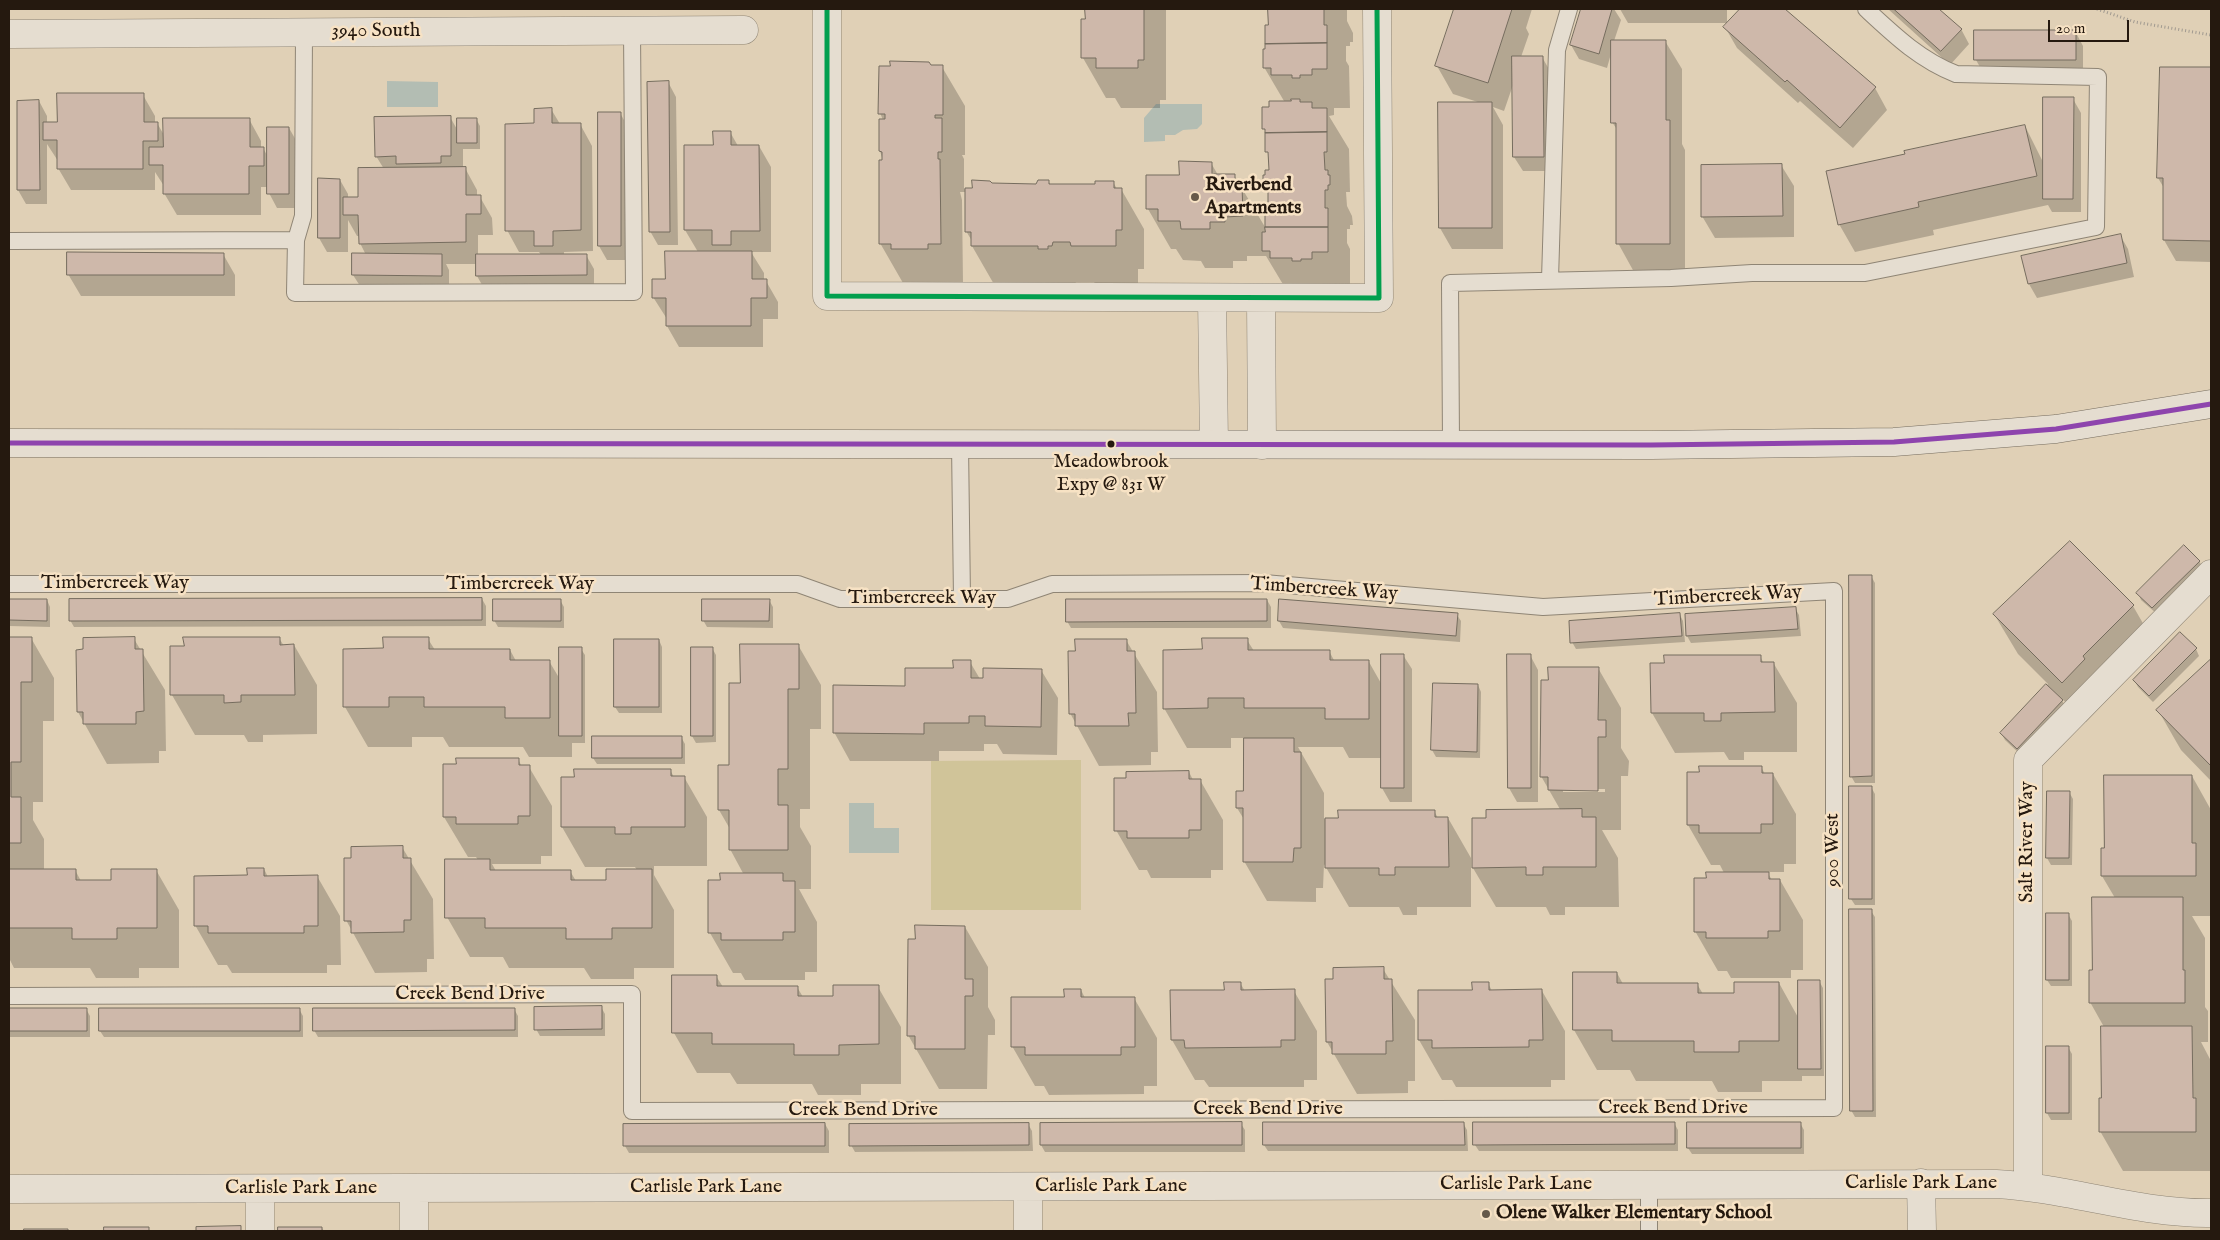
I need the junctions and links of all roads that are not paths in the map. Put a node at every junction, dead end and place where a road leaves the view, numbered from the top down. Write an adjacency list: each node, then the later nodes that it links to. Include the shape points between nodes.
1 (827, 9): 12 (street, via 827,296)
2 (1377, 9): 13 (street, via 1379,298)
3 (1569, 9): 11 (lane, via 1557,50)
4 (1866, 9): 11 (lane, via 1914,52 1956,74 2098,77 2096,227 1865,273 1752,273)
5 (632, 30): 6 (street, 3940 South); 7 (street, 3940 South); 9 (lane, via 634,292 295,294)
6 (744, 30)
7 (304, 32): 8 (street, 3940 South); 9 (lane, via 303,216)
8 (9, 34)
9 (296, 240): 10 (lane)
10 (9, 241)
11 (1550, 280): 18 (lane, via 1450,283)
12 (1212, 298): 13 (street); 17 (street)
13 (1260, 299): 19 (street)
14 (2211, 404): 18 (street, via 2056,429 1894,442)
15 (9, 443): 16 (street)
16 (960, 444): 17 (street); 23 (lane)
17 (1214, 444): 19 (street)
18 (1451, 444): 19 (street)
19 (1262, 445)
20 (2211, 574): 28 (street, Salt River Way, via 2028,760)
21 (9, 584): 23 (lane, Timbercreek Way, via 798,584 840,599)
22 (1834, 591): 23 (lane, Timbercreek Way, via 1543,607 1264,583 1052,584 1008,599); 25 (lane, 900 West)
23 (962, 599)
24 (9, 996): 25 (lane, Creek Bend Drive, via 632,994 632,1111)
25 (1834, 1108)
26 (1921, 1183): 27 (street, Carlisle Park Lane); 28 (street, Carlisle Park Lane); 38 (street)
27 (1649, 1184): 29 (street, Carlisle Park Lane); 37 (lane)
28 (2028, 1186): 33 (street, Carlisle Park Lane, via 2180,1213)
29 (1028, 1187): 32 (street, Carlisle Park Lane); 36 (street)
30 (9, 1189): 31 (street, Carlisle Park Lane)
31 (260, 1189): 32 (street, Carlisle Park Lane); 34 (street)
32 (414, 1189): 35 (street)
33 (2211, 1213)
34 (260, 1231)
35 (414, 1231)
36 (1028, 1231)
37 (1649, 1231)
38 (1922, 1231)

